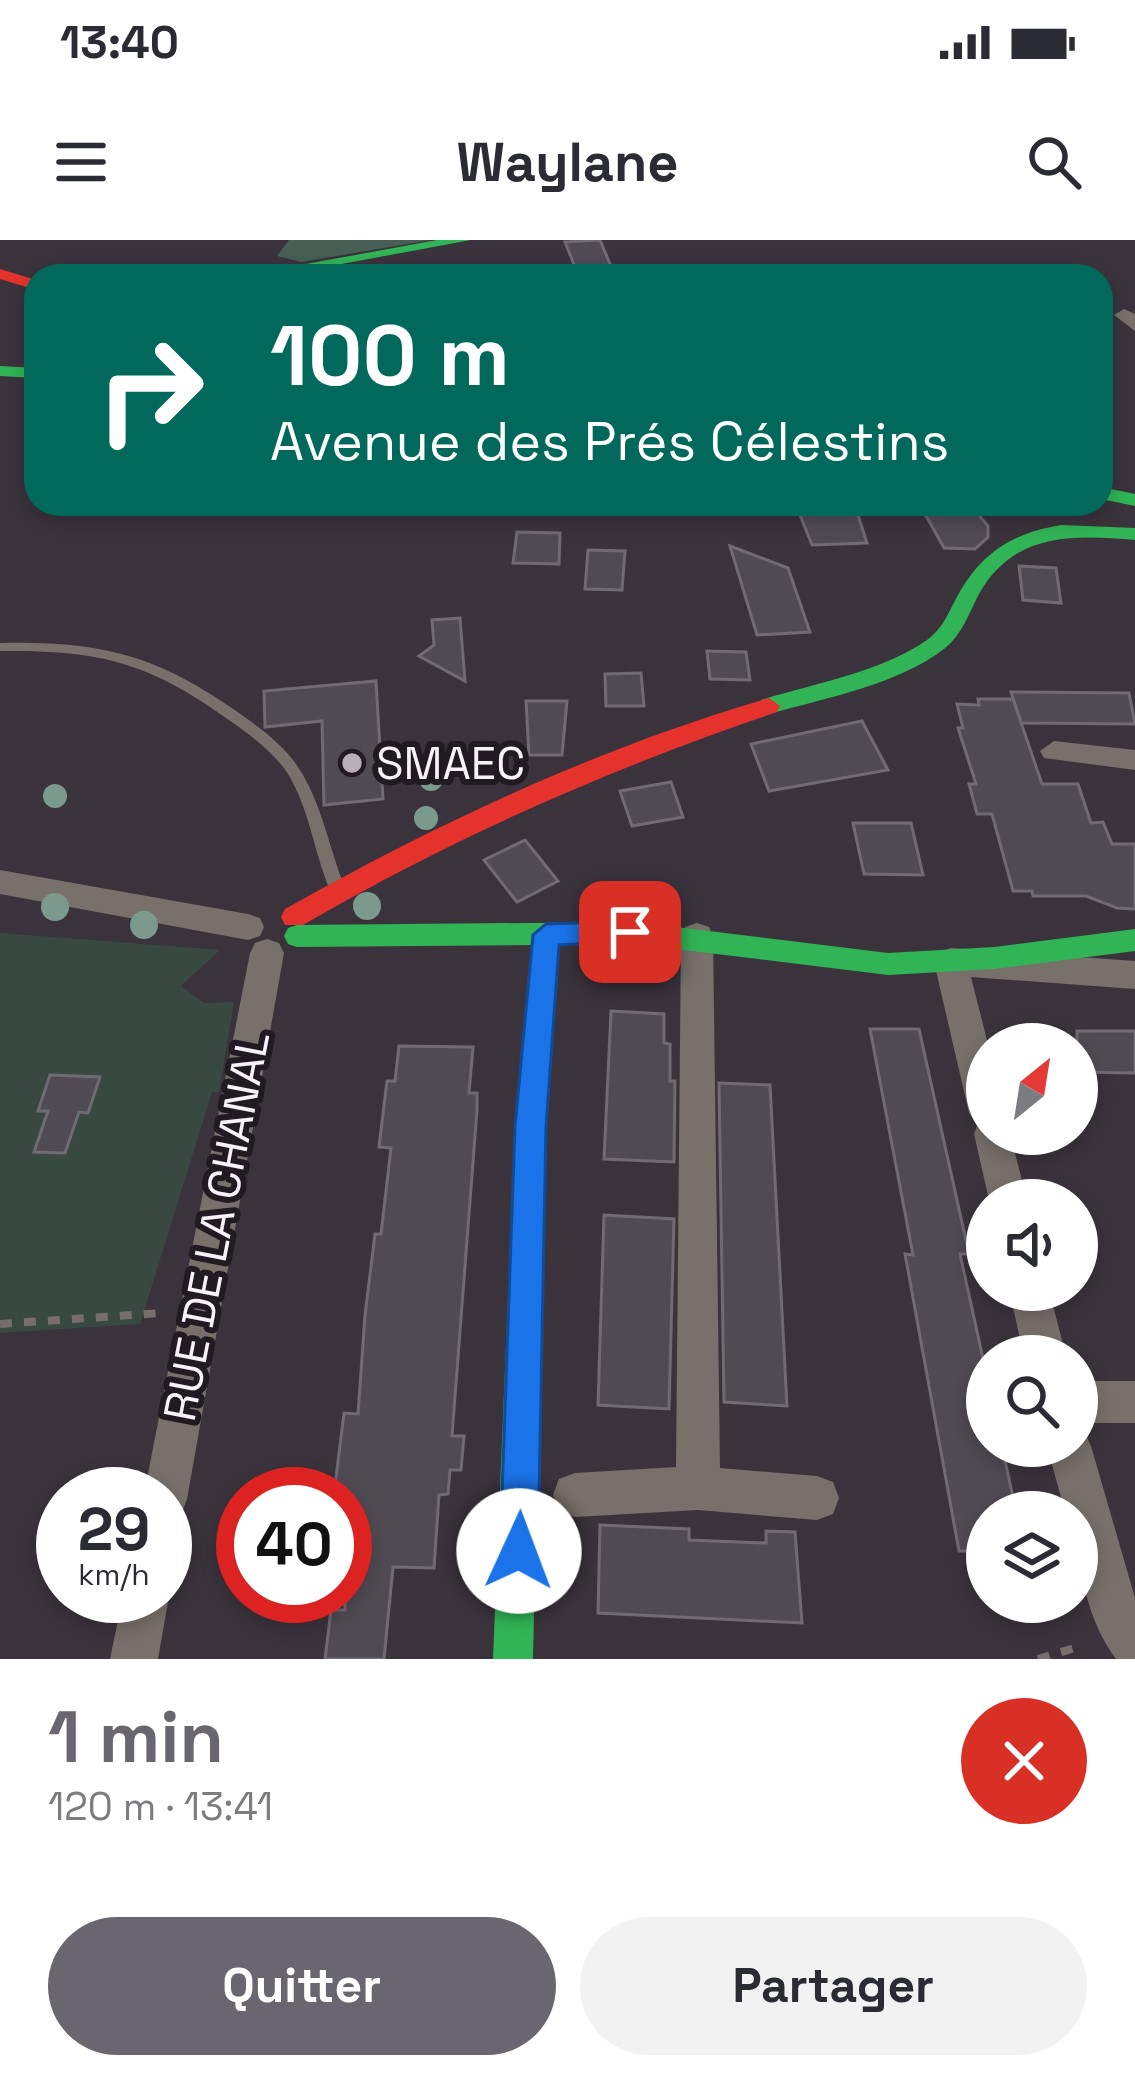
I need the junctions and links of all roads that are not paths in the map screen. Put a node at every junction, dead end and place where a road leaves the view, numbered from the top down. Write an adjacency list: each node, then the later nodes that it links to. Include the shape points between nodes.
1 (464, 240): 2 (street)
2 (321, 264)
3 (1135, 534): 8 (street, via 1071,529 1016,540 985,564 937,644 664,740)
4 (0, 647): 8 (lane, via 98,649 137,659 271,743 298,780)
5 (1054, 751): 6 (street)
6 (1135, 760)
7 (0, 882): 9 (street)
8 (337, 889): 9 (street)
9 (276, 933): 10 (street); 18 (street, RUE DE LA CHANAL)
10 (546, 935): 11 (street); 26 (street, via 530,1127)
11 (697, 936): 13 (street, via 856,963); 20 (street)
12 (1135, 940): 13 (street)
13 (951, 962): 14 (street); 15 (street)
14 (1135, 975)
15 (966, 1025)
16 (1098, 1402): 17 (street)
17 (1135, 1402)
18 (171, 1467)
19 (1075, 1467): 24 (street, via 1119,1624)
20 (698, 1488): 21 (street); 22 (street)
21 (575, 1495)
22 (817, 1498)
23 (141, 1623): 25 (street)
24 (1135, 1645)
25 (134, 1659)
26 (513, 1659)

